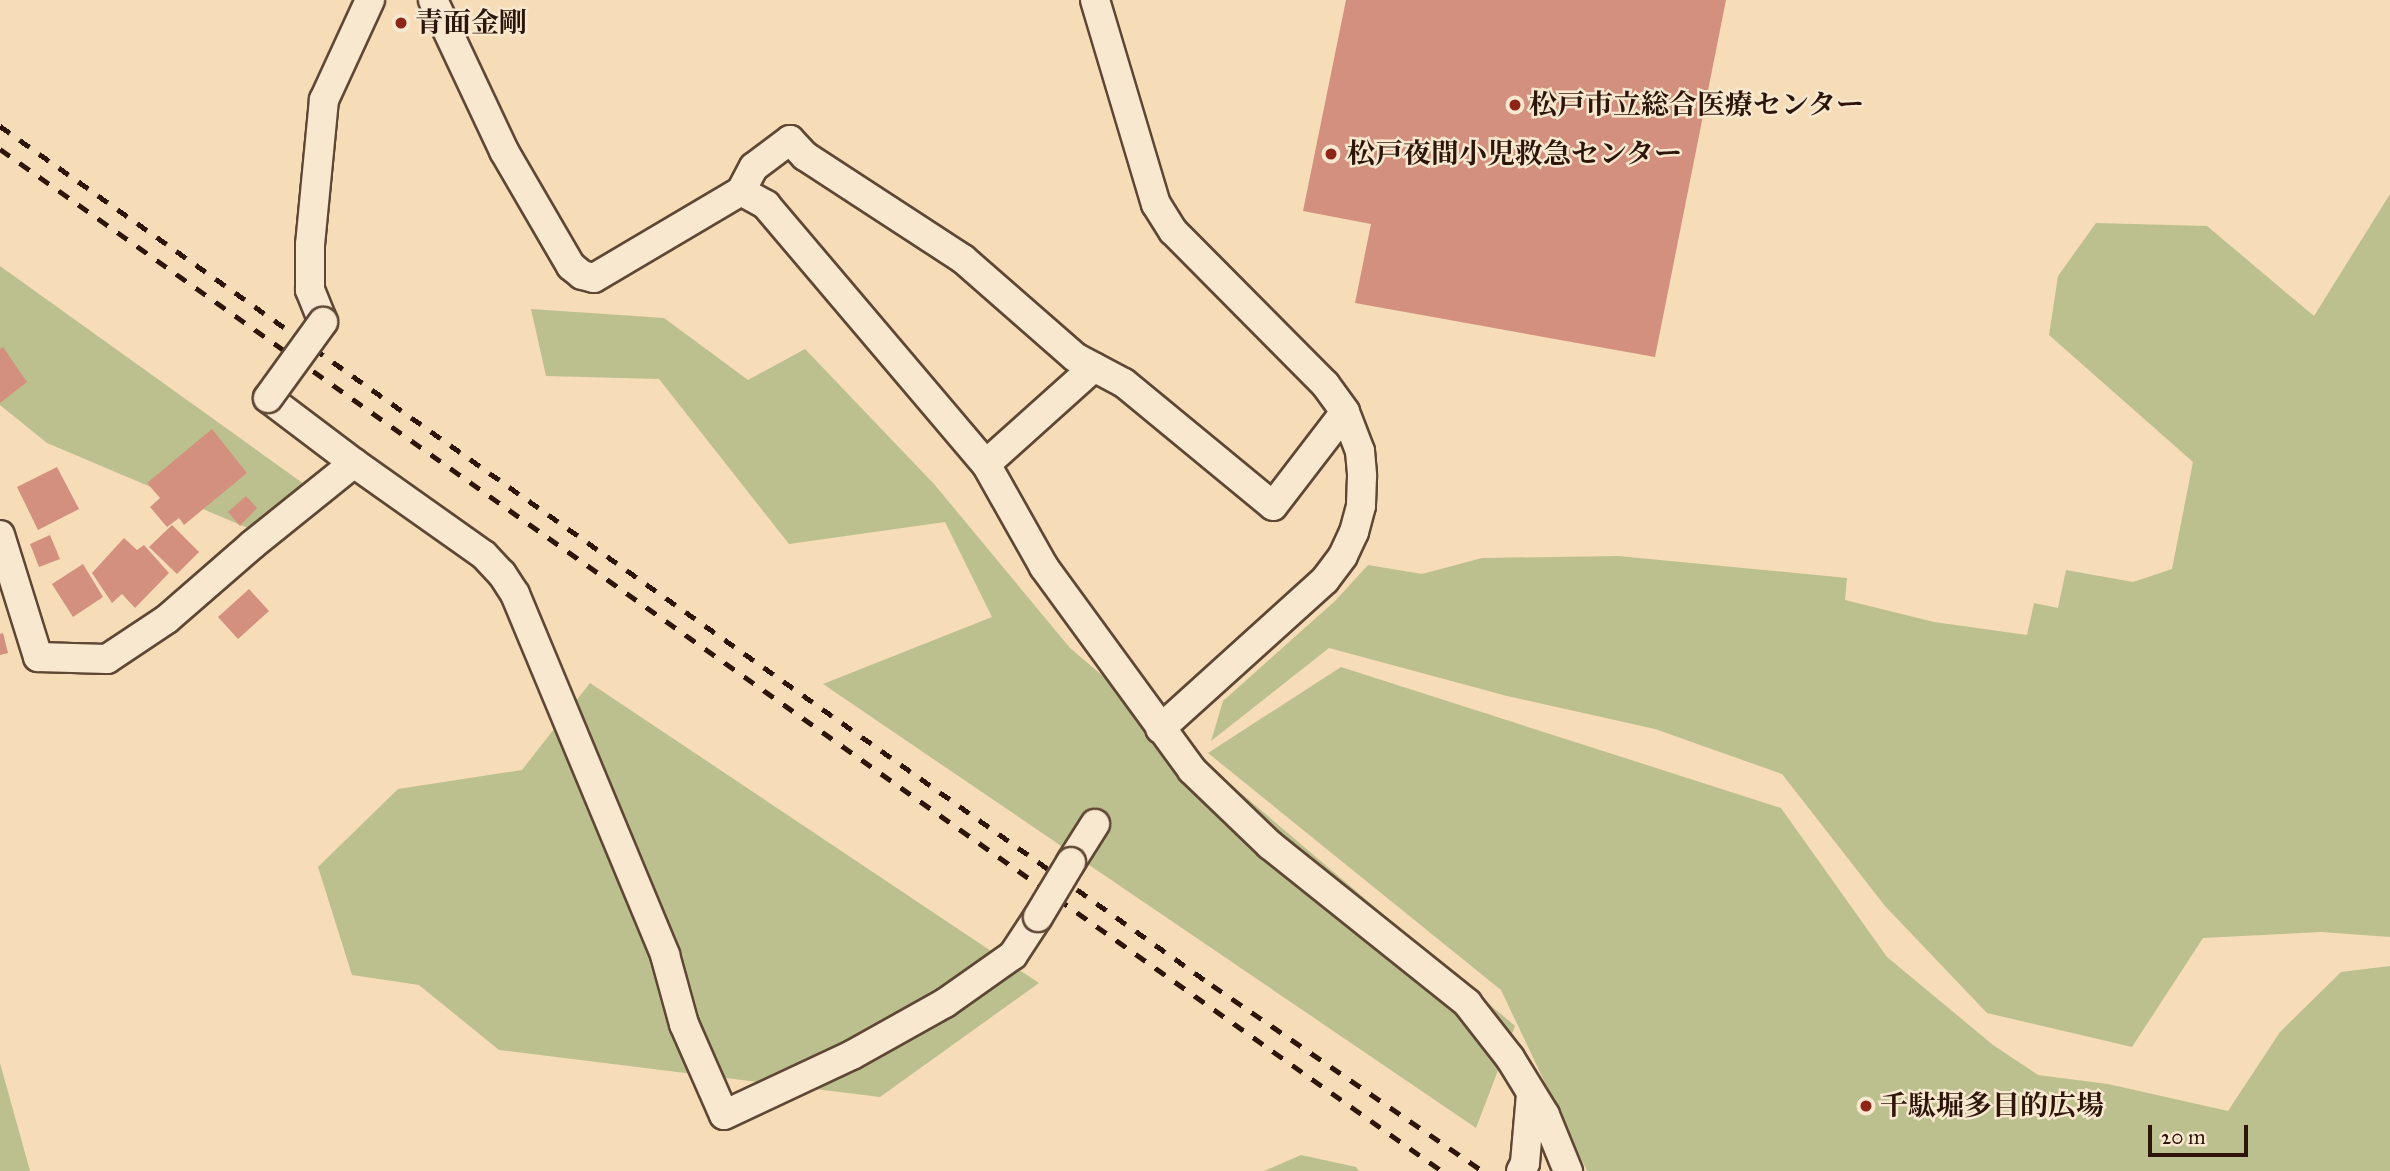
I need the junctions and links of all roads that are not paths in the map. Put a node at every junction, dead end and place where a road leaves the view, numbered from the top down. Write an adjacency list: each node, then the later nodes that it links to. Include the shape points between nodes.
1 (370, 0): 7 (street, bridge, via 324,100 310,245 310,290 323,322 268,398)
2 (433, 0): 4 (street, via 504,151 570,266 582,275 594,278)
3 (1096, 0): 6 (street, via 1156,204 1173,231 1325,384)
4 (741, 191): 5 (street, via 754,167 790,140 806,156 963,259 1075,356); 8 (street, via 766,205)
5 (1094, 367): 6 (street, via 1124,383 1273,506); 8 (street)
6 (1345, 412): 10 (street, via 1360,451 1362,476 1361,506 1343,556 1325,580)
7 (354, 463): 9 (street, via 167,619 107,659 38,657); 11 (street, bridge, via 484,555 515,594 665,956 684,1024 724,1115 852,1055 945,1003 1013,955)
8 (986, 464): 10 (street, via 1044,567)
9 (0, 535)
10 (1160, 729): 12 (street, via 1192,770 1269,845 1467,1003 1510,1058)
11 (1095, 824)
12 (1531, 1094): 13 (street); 14 (street, via 1545,1115)
13 (1521, 1171)
14 (1568, 1171)

